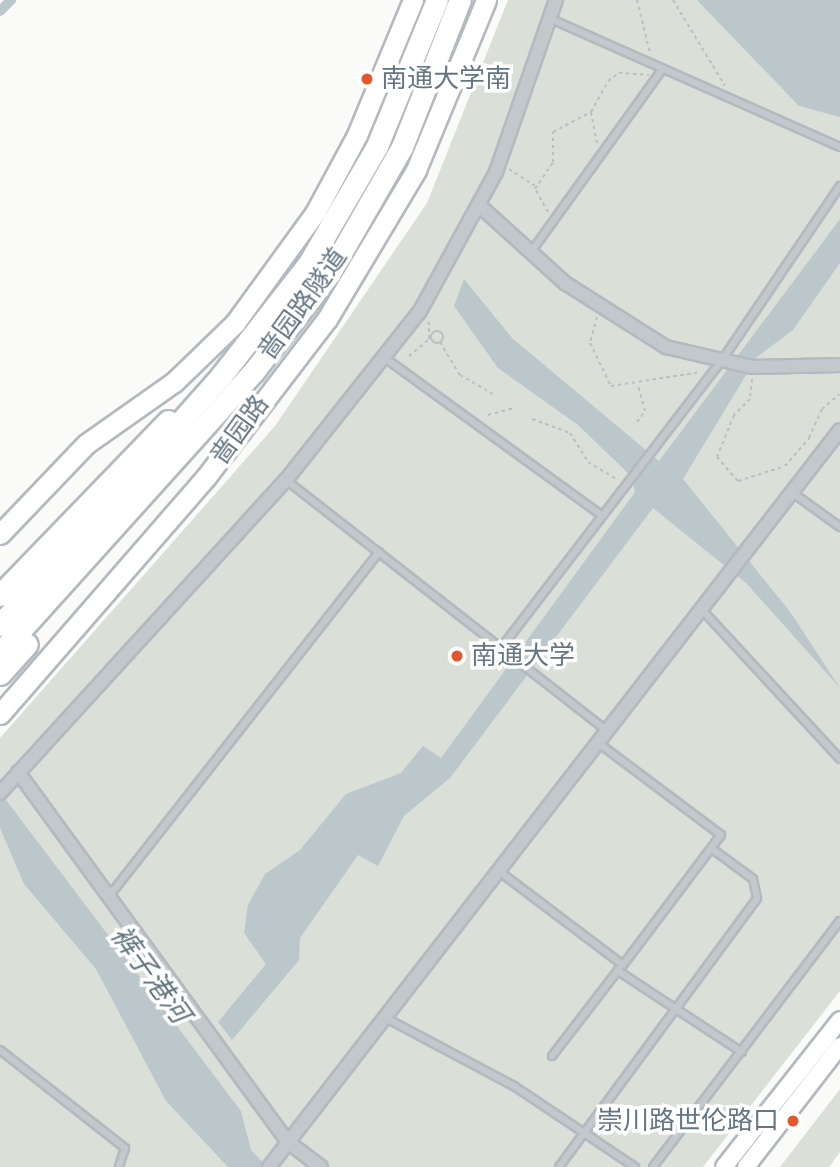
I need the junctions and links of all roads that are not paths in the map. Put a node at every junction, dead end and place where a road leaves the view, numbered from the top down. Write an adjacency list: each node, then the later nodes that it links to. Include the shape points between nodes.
1 (413, 0): 22 (main road, via 357,135 315,213 250,303 203,358 86,444)
2 (437, 0): 16 (highway, 啬园路隧道, via 412,70 346,205)
3 (460, 0): 15 (highway, 啬园路隧道, via 402,147 365,218)
4 (486, 0): 31 (main road, 啬园路, via 416,170 327,319 206,477)
5 (556, 0): 6 (street)
6 (551, 19): 7 (lane); 10 (street)
7 (663, 68): 8 (lane); 11 (lane)
8 (840, 147)
9 (840, 186): 13 (lane)
10 (480, 206): 11 (street); 12 (street, via 420,311)
11 (531, 252): 13 (street, via 601,310 666,347)
12 (385, 358): 18 (street); 20 (lane)
13 (724, 364): 14 (street); 20 (lane)
14 (840, 365)
15 (254, 372): 24 (highway, 啬园路隧道); 30 (highway, via 186,463)
16 (221, 376): 24 (highway, 啬园路隧道); 25 (highway, via 145,440)
17 (840, 430): 19 (street)
18 (286, 480): 23 (lane); 35 (street)
19 (793, 493): 21 (lane); 26 (street)
20 (601, 514): 28 (lane)
21 (840, 527)
22 (0, 534)
23 (379, 552): 28 (lane); 39 (lane)
24 (74, 559): 27 (highway); 29 (highway)
25 (0, 595)
26 (704, 612): 32 (street); 34 (lane)
27 (0, 625)
28 (501, 648): 32 (lane)
29 (0, 653)
30 (0, 674)
31 (0, 714)
32 (609, 733): 33 (street)
33 (600, 744): 37 (lane, via 721,835); 38 (street)
34 (840, 759)
35 (18, 772): 36 (street); 39 (street)
36 (0, 793)
37 (711, 848): 41 (lane); 42 (lane, via 753,879 757,898)
38 (500, 872): 41 (lane); 43 (street)
39 (110, 895): 50 (street)
40 (840, 921): 47 (lane)
41 (620, 968): 42 (lane); 48 (lane)
42 (675, 1012): 47 (lane, via 688,1013); 49 (lane)
43 (386, 1018): 49 (lane); 50 (street)
44 (840, 1020): 57 (main road)
45 (840, 1046): 58 (main road)
46 (0, 1049): 52 (lane, via 125,1149)
47 (742, 1052): 56 (lane)
48 (552, 1056)
49 (586, 1130): 54 (lane); 55 (lane)
50 (288, 1142): 51 (street); 53 (street)
51 (269, 1166)
52 (119, 1167)
53 (321, 1167)
54 (559, 1167)
55 (635, 1167)
56 (653, 1167)
57 (724, 1167)
58 (746, 1167)

